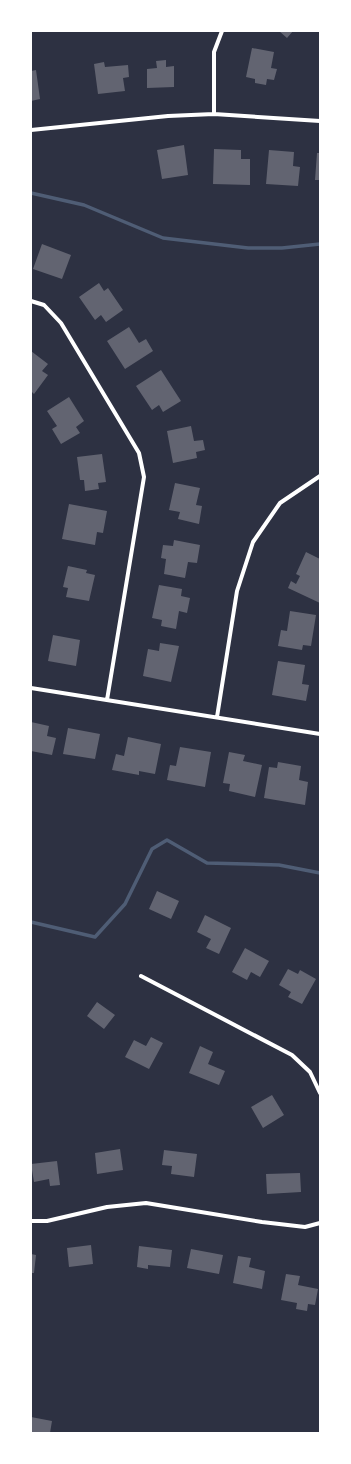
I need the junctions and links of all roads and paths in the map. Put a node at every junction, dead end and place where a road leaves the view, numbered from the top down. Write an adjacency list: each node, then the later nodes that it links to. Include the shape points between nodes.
1 (222, 31): 2 (street, via 214,52)
2 (214, 114): 3 (street); 4 (street, via 168,116)
3 (320, 121)
4 (31, 130)
5 (31, 301): 8 (street, via 44,305 61,323 139,453 144,477)
6 (320, 476): 9 (street, via 280,503 253,542 237,591)
7 (31, 688): 8 (street)
8 (107, 700): 9 (street)
9 (217, 717): 10 (street)
10 (320, 734)
11 (141, 976): 12 (street, via 292,1055 310,1072)
12 (320, 1093)
13 (31, 1221): 14 (street, via 107,1207 146,1203 305,1227)
14 (320, 1223)

